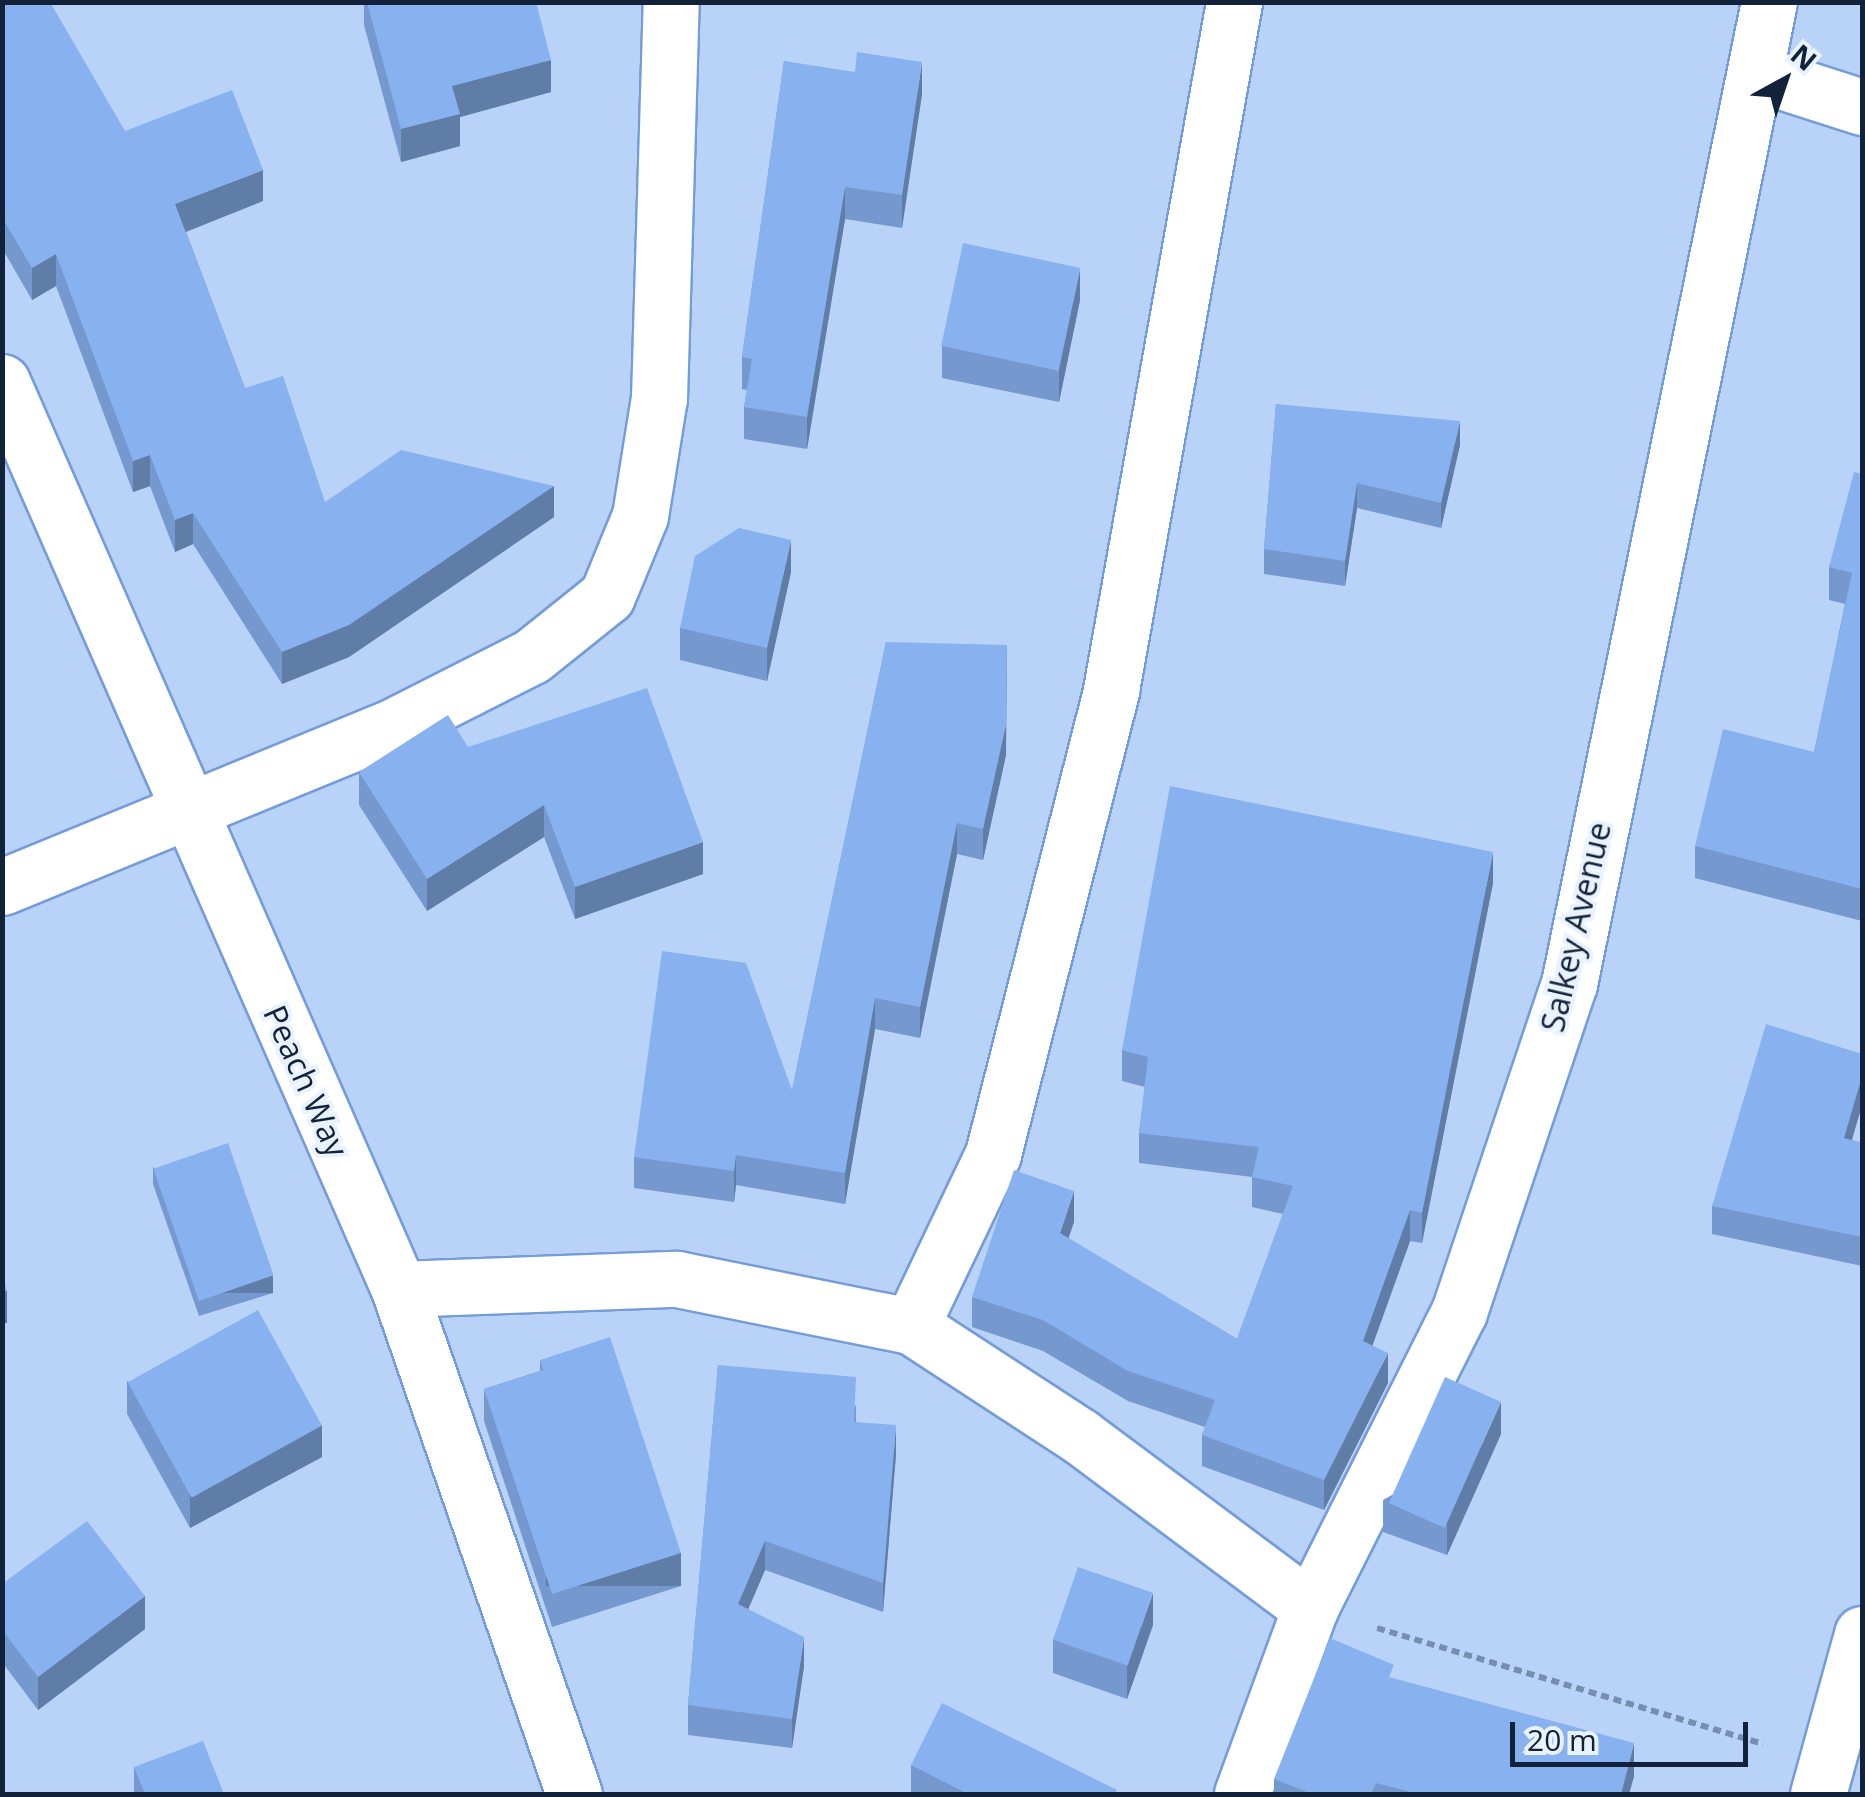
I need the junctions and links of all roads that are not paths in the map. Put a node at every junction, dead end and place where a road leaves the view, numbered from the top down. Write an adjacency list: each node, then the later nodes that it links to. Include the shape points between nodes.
1 (1234, 2): 10 (street, via 1110,690 993,1154)
2 (1769, 2): 4 (street, Salkey Avenue)
3 (665, 4): 7 (street, via 659,398 640,516 607,596 532,656)
4 (1756, 73): 5 (street); 11 (street, Salkey Avenue, via 1569,984 1459,1312)
5 (1862, 107)
6 (2, 382): 7 (street, Peach Way)
7 (189, 816): 8 (street); 9 (street, Peach Way)
8 (2, 887)
9 (398, 1289): 10 (street, via 677,1279); 14 (street, Peach Way)
10 (911, 1326): 11 (street, via 1081,1436)
11 (1310, 1608): 15 (street, Salkey Avenue)
12 (1862, 1634): 13 (street)
13 (1822, 1779)
14 (574, 1794)
15 (1242, 1794)

